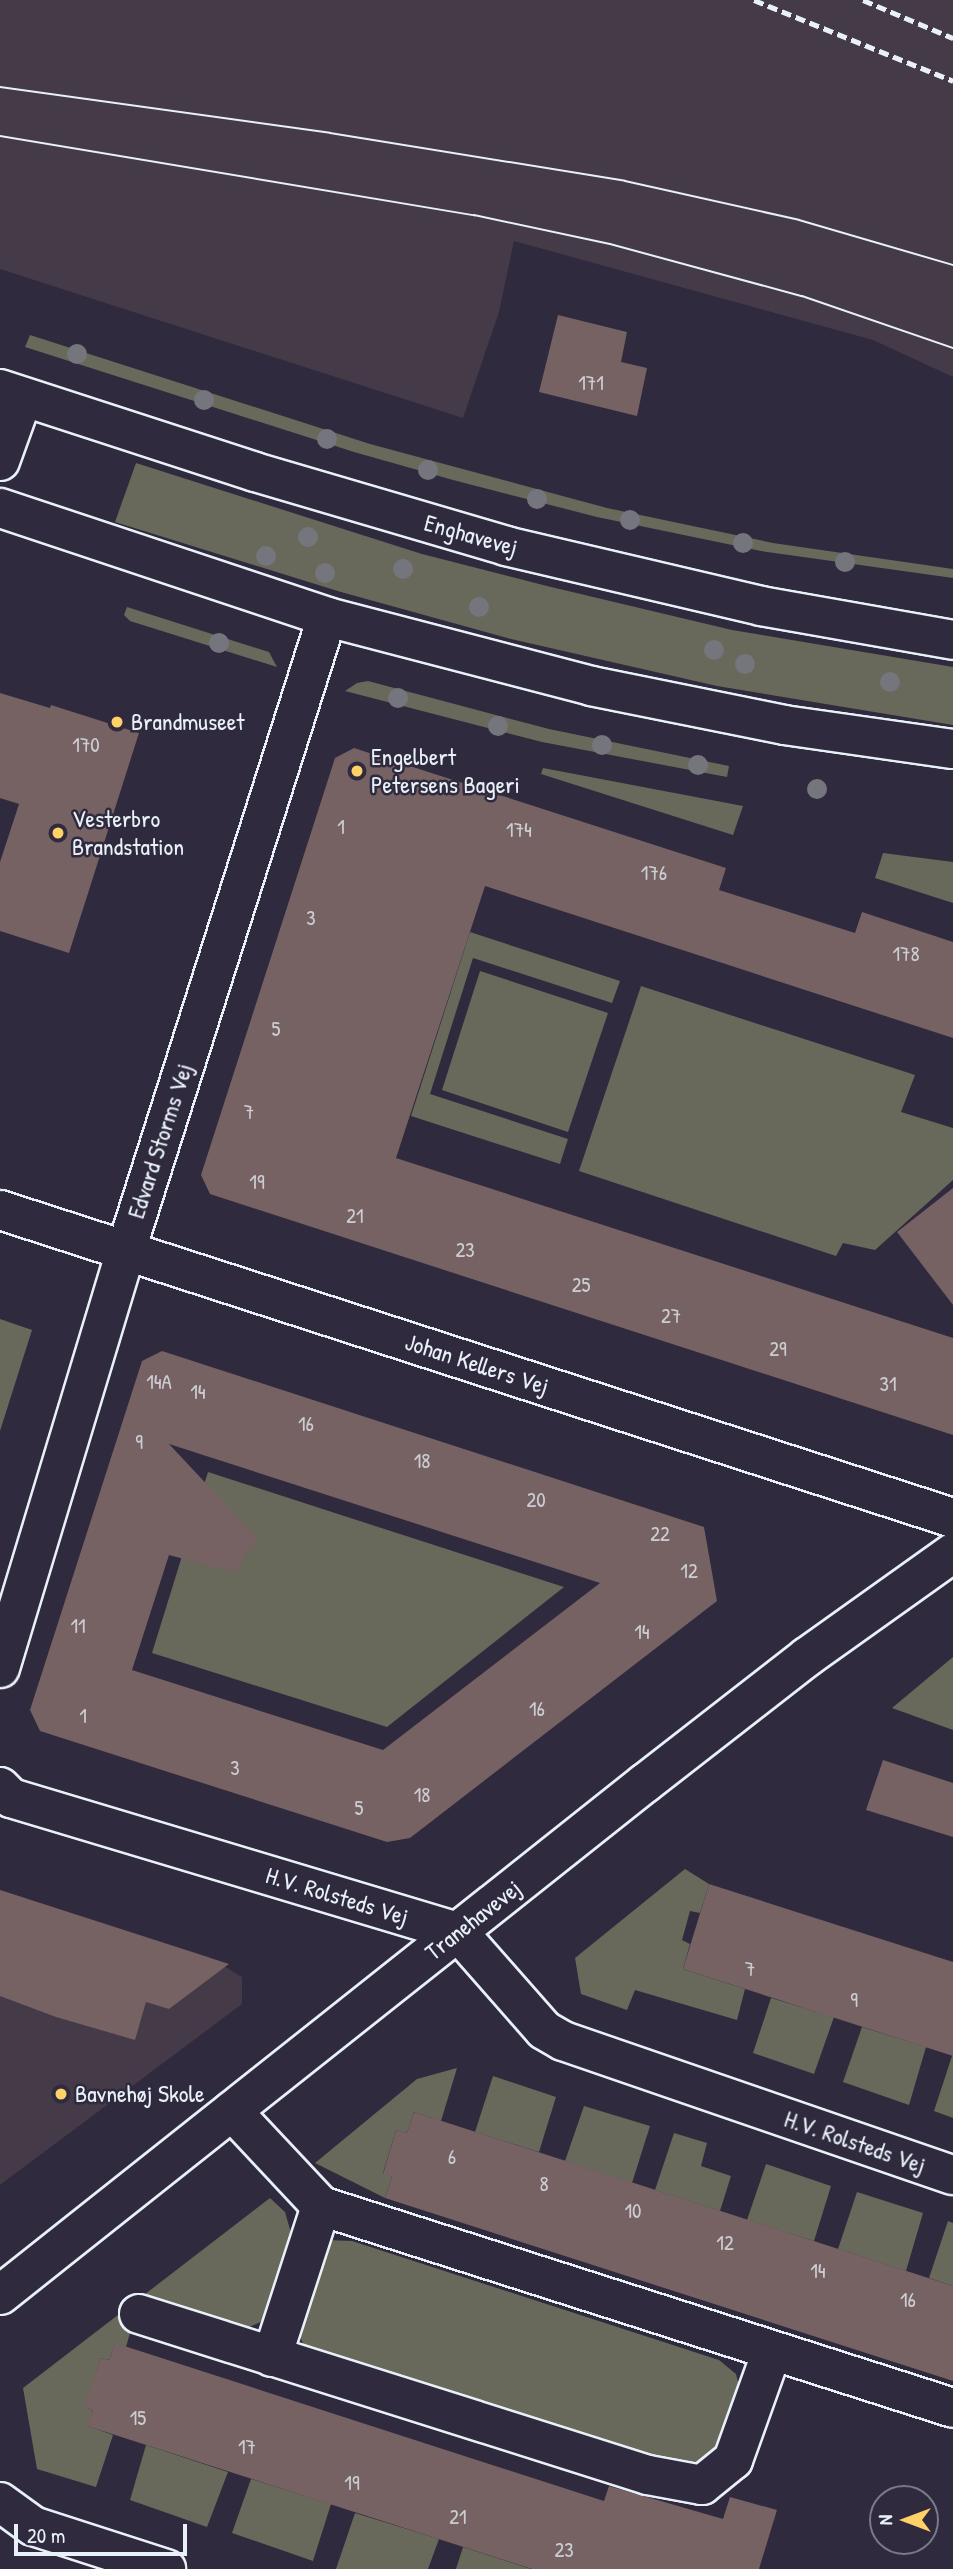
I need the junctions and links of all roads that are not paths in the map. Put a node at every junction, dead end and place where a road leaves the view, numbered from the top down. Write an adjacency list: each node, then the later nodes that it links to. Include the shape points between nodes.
1 (12, 393): 2 (street); 5 (street, Enghavevej, via 506,547 761,606)
2 (0, 461)
3 (0, 508): 4 (street)
4 (327, 617): 6 (street, via 591,686 784,725); 8 (street, Edvard Storms Vej)
5 (953, 640)
6 (953, 749)
7 (0, 1210): 8 (street, Johan Kellers Vej)
8 (126, 1250): 9 (street, Johan Kellers Vej); 11 (street, Edvard Storms Vej)
9 (953, 1518)
10 (953, 1553): 13 (street, Tranehavevej, via 807,1657)
11 (0, 1668)
12 (0, 1787): 13 (street, H.V. Rolsteds Vej, via 11,1798)
13 (458, 1932): 14 (street, Tranehavevej); 15 (street, H.V. Rolsteds Vej, via 544,2030 563,2041)
14 (232, 2111): 16 (street); 17 (street, Tranehavevej)
15 (953, 2175)
16 (321, 2206): 19 (street); 20 (street)
17 (0, 2295)
18 (139, 2315): 20 (street)
19 (772, 2351): 20 (street, via 733,2460 702,2485 648,2475); 21 (street)
20 (272, 2357)
21 (953, 2408)
22 (0, 2501): 23 (street, via 33,2526)
23 (166, 2569)

